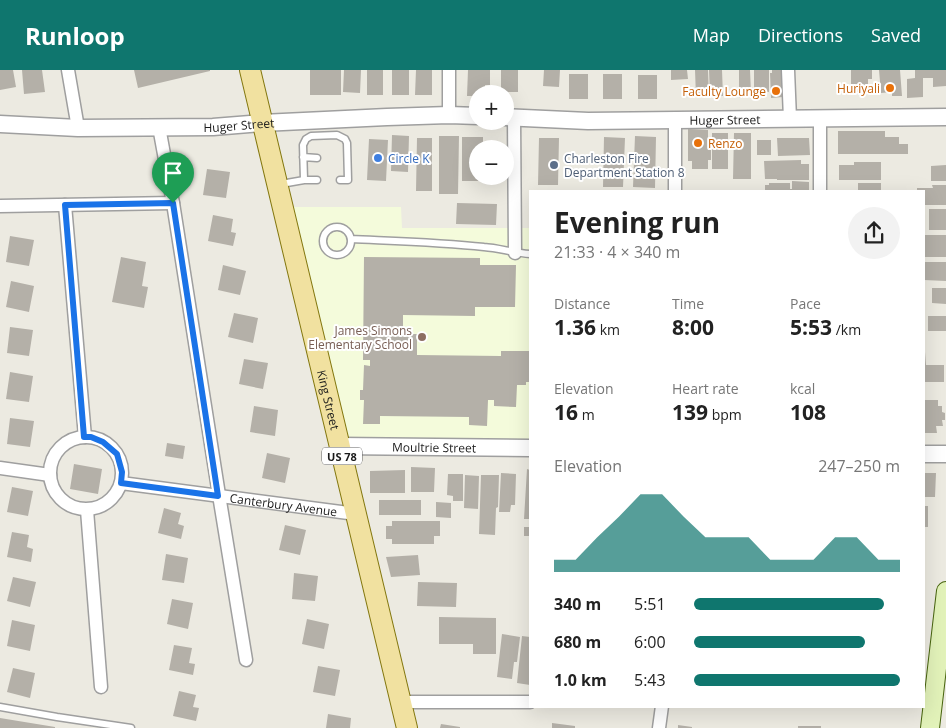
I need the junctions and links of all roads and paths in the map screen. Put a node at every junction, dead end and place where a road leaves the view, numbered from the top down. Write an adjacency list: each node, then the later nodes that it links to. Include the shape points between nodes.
1 (68, 70): 15 (street)
2 (250, 70): 12 (main road, King Street / US 78)
3 (449, 70): 5 (street)
4 (788, 70): 10 (street)
5 (449, 115): 6 (street, Huger Street); 16 (street, Huger Street)
6 (469, 116)
7 (514, 117): 11 (street, Huger Street, via 588,121)
8 (946, 117): 9 (street, Huger Street)
9 (820, 118): 10 (street, Huger Street); 25 (street)
10 (790, 119): 11 (street, Huger Street)
11 (675, 120): 24 (street)
12 (262, 123): 14 (street, Huger Street); 16 (street, Huger Street); 23 (main road, King Street / US 78)
13 (0, 124): 15 (street, Huger Street)
14 (159, 127): 15 (street, Huger Street); 26 (street)
15 (78, 128)
16 (337, 128): 18 (lane, via 306,139); 22 (lane, via 348,143 344,158 348,180)
17 (510, 130): 30 (street)
18 (303, 158): 19 (lane); 20 (lane)
19 (317, 158)
20 (304, 180): 21 (lane); 23 (lane)
21 (317, 180)
22 (340, 180)
23 (277, 184): 33 (main road, King Street / US 78)
24 (675, 190)
25 (820, 190)
26 (173, 203): 27 (street); 40 (street)
27 (65, 205): 28 (street); 32 (street)
28 (0, 206)
29 (351, 239): 29 (lane, via 349,248 342,254 332,254 323,243 324,234 335,227 344,228); 30 (lane, via 486,247)
30 (515, 253): 31 (lane)
31 (529, 254)
32 (84, 437): 38 (street, via 57,451); 39 (street, via 103,442 117,454)
33 (339, 446): 34 (street, Moultrie Street); 42 (main road, King Street / US 78)
34 (529, 448)
35 (925, 454): 36 (street)
36 (946, 454)
37 (0, 468): 38 (street)
38 (50, 475): 41 (street, via 55,493 69,506)
39 (121, 483): 40 (street, Canterbury Avenue); 41 (street, via 105,504)
40 (218, 496): 42 (street, Canterbury Avenue); 44 (street)
41 (87, 510): 45 (street)
42 (356, 514): 46 (main road, King Street / US 78)
43 (946, 591): 48 (main road)
44 (246, 660)
45 (101, 687)
46 (401, 702): 47 (street); 52 (main road, King Street / US 78)
47 (529, 702)
48 (928, 706): 54 (main road)
49 (0, 707): 51 (lane)
50 (662, 708): 53 (street)
51 (131, 728)
52 (407, 728)
53 (659, 728)
54 (930, 728)

